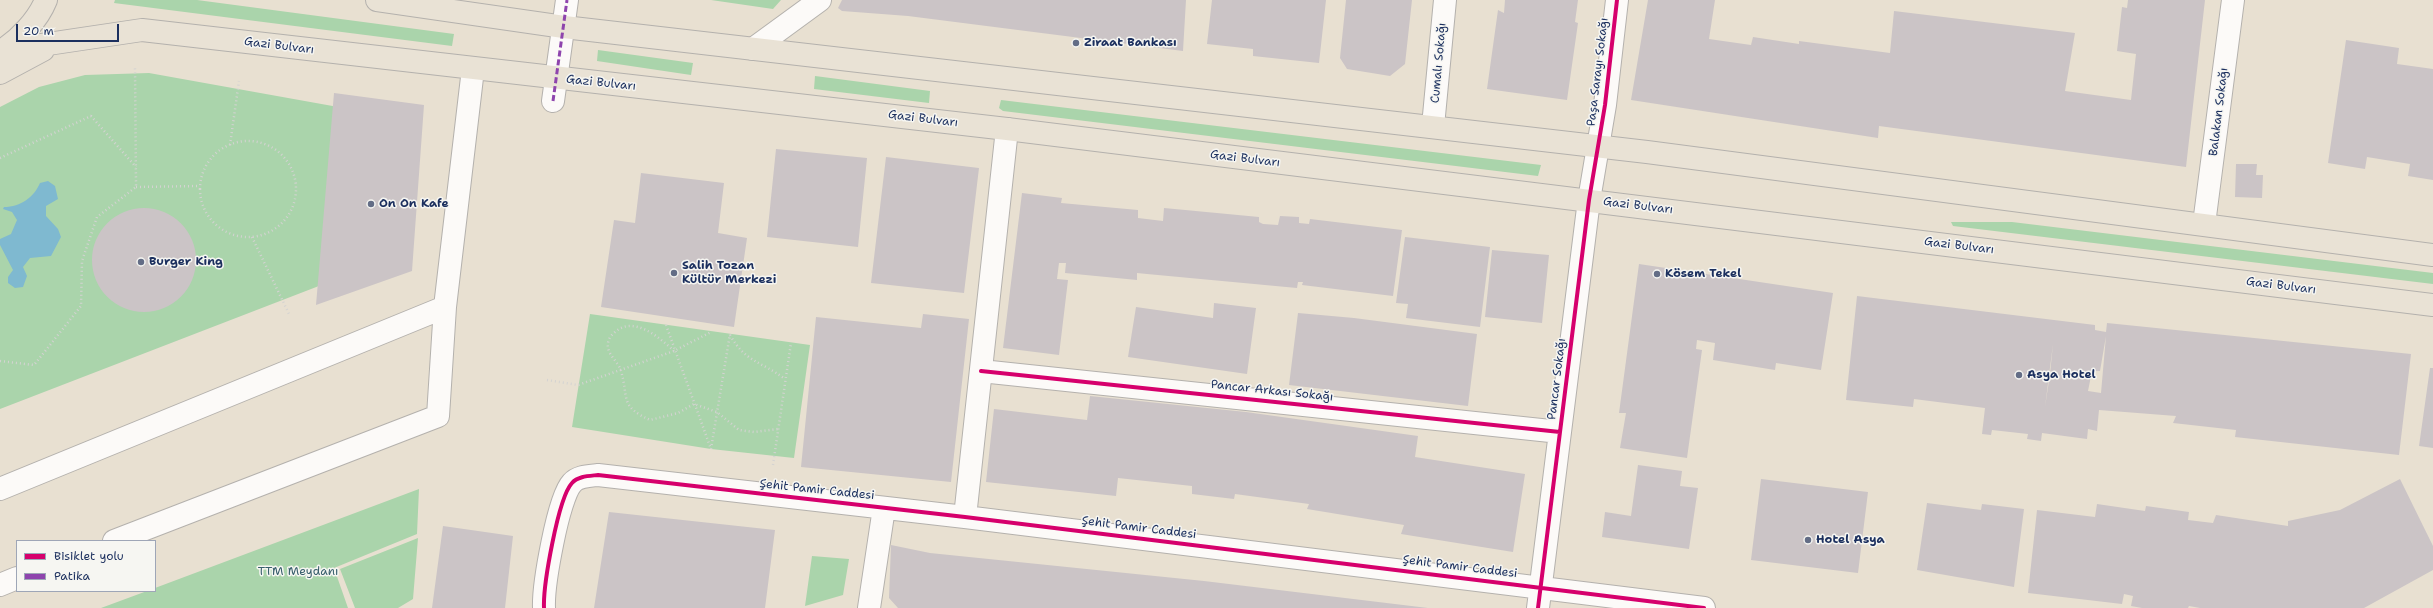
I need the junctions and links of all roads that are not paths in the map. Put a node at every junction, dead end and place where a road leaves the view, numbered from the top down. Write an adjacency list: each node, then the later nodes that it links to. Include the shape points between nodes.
1 (46, 0): 11 (highway, via 37,17 12,44)
2 (377, 0): 8 (highway)
3 (568, 0): 8 (street)
4 (820, 0): 10 (street)
5 (1445, 0): 16 (street, Cumalı Sokağı)
6 (1617, 0): 18 (street, Paşa Sarayı Sokağı)
7 (2233, 0): 20 (street, Balakan Sokağı)
8 (564, 27): 10 (highway); 14 (street)
9 (56, 42): 11 (highway, Gazi Bulvarı); 12 (highway, Gazi Bulvarı, via 142,30); 13 (highway)
10 (753, 49): 16 (highway)
11 (0, 51)
12 (473, 69): 14 (highway, Gazi Bulvarı); 23 (street)
13 (0, 73)
14 (556, 78): 15 (street); 17 (highway, Gazi Bulvarı)
15 (554, 101)
16 (1434, 126): 18 (highway)
17 (1007, 129): 19 (highway, Gazi Bulvarı); 24 (street)
18 (1598, 147): 19 (street, Paşa Sarayı Sokağı); 20 (highway)
19 (1589, 200): 22 (highway, Gazi Bulvarı); 25 (street, Pancar Sokağı)
20 (2204, 224): 21 (highway)
21 (2433, 255)
22 (2433, 305)
23 (446, 307): 26 (street); 29 (street, via 438,416)
24 (981, 371): 25 (street, Pancar Arkası Sokağı); 28 (street)
25 (1560, 432): 32 (street, Pancar Sokağı)
26 (0, 489)
27 (884, 508): 28 (street, Şehit Pamir Caddesi); 33 (street, Şehit Pamir Caddesi, via 584,476 572,482 562,498); 34 (street)
28 (965, 517): 32 (street, Şehit Pamir Caddesi)
29 (117, 540)
30 (16, 578): 31 (street)
31 (0, 585)
32 (1539, 598): 35 (street, Şehit Pamir Caddesi)
33 (544, 608)
34 (869, 608)
35 (1704, 608)

